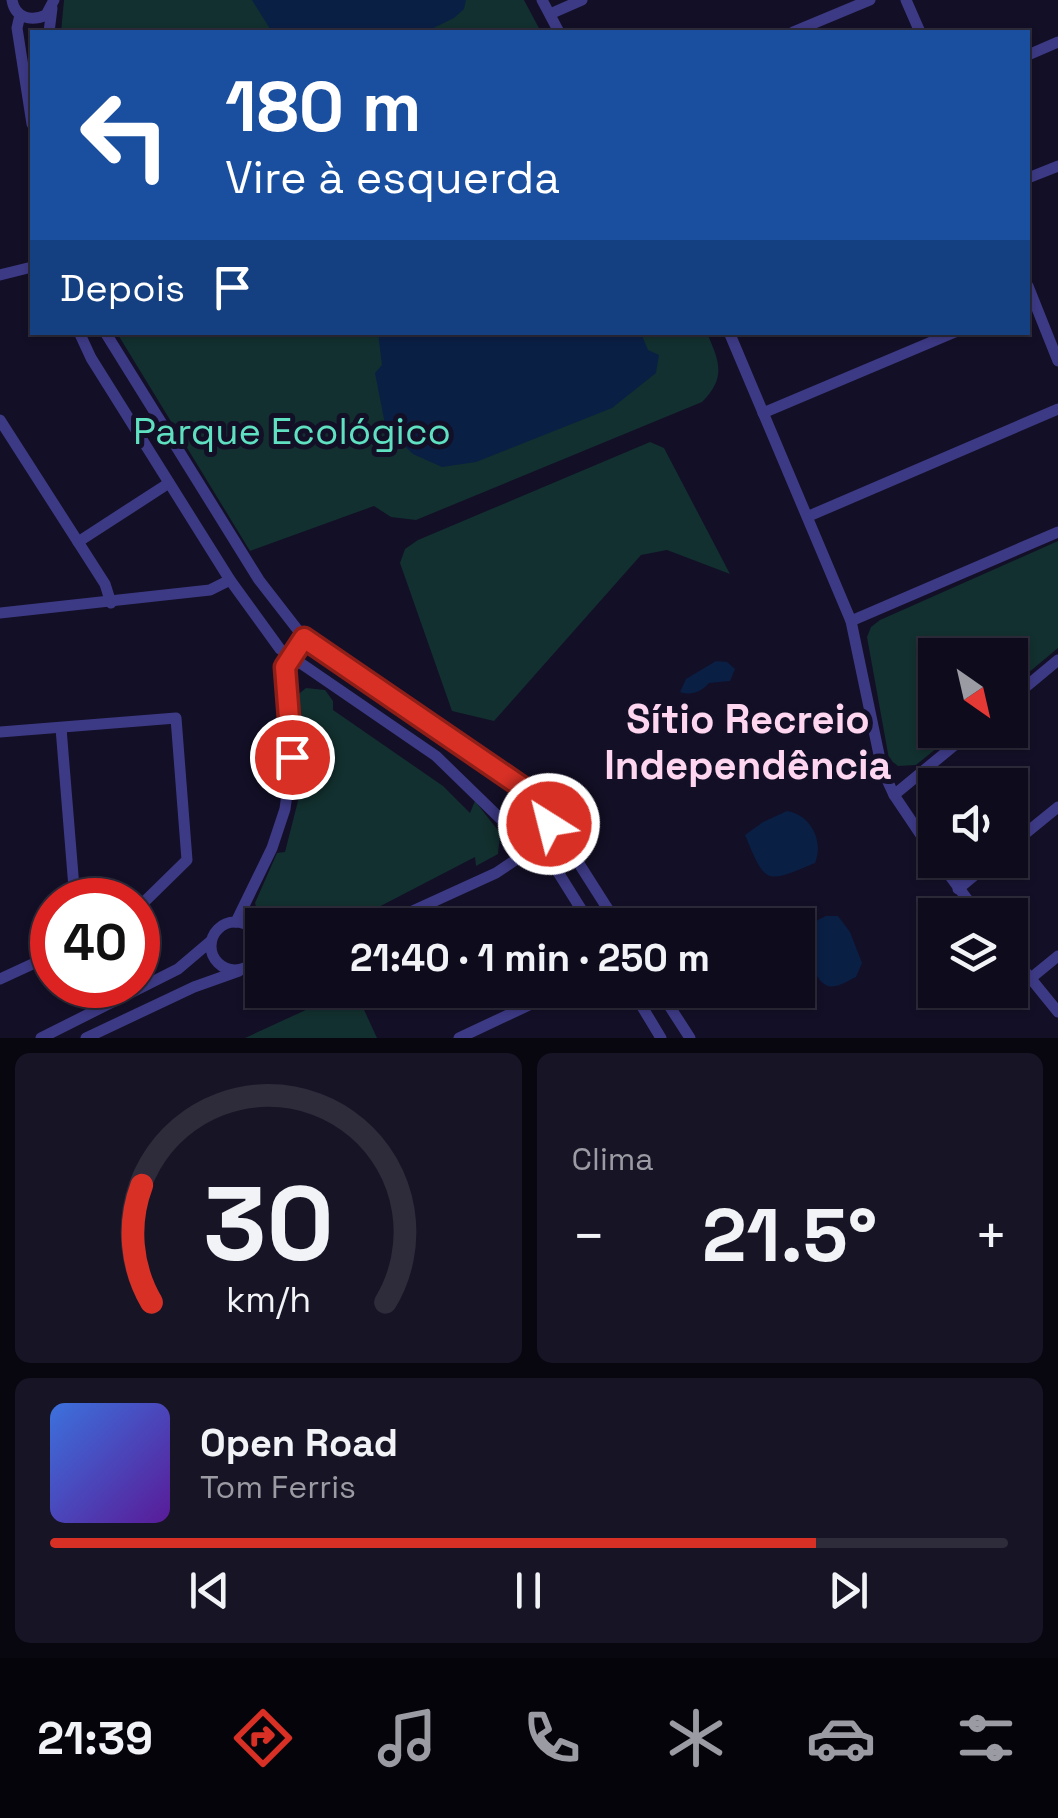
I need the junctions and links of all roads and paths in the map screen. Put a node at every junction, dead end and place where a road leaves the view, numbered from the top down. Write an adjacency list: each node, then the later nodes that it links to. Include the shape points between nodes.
1 (12, 0): 8 (street)
2 (542, 0): 7 (street)
3 (582, 0): 7 (street)
4 (870, 0): 11 (street)
5 (906, 0): 12 (street)
6 (53, 4): 8 (street, via 38,18); 9 (street)
7 (550, 14): 10 (street)
8 (20, 16): 15 (street)
9 (49, 30)
10 (558, 30)
11 (799, 30)
12 (919, 30)
13 (1058, 42): 14 (street)
14 (1030, 54)
15 (30, 111)
16 (1058, 166): 17 (street)
17 (1030, 177)
18 (30, 268): 19 (street)
19 (0, 275)
20 (1030, 301): 25 (street)
21 (80, 335): 29 (street)
22 (108, 335): 37 (street, via 260,580)
23 (730, 335): 27 (street)
24 (948, 335): 27 (street)
25 (1058, 361)
26 (1058, 409): 30 (street)
27 (763, 413): 30 (street)
28 (0, 420): 32 (street)
29 (169, 482): 32 (street); 33 (street)
30 (809, 516): 36 (street)
31 (1058, 532): 36 (street)
32 (78, 542): 34 (street)
33 (230, 580): 34 (street, via 210,590); 38 (street)
34 (111, 604): 35 (street)
35 (0, 613)
36 (851, 621): 44 (street, via 882,769)
37 (304, 638): 38 (street); 45 (street)
38 (290, 657): 48 (street, via 436,756); 61 (street, via 285,667 292,757 285,809)
39 (1058, 660): 40 (street)
40 (1028, 685)
41 (61, 728): 42 (street); 52 (street); 55 (street, via 176,718 187,860)
42 (0, 732)
43 (951, 748): 44 (street)
44 (894, 795): 49 (street)
45 (536, 797): 47 (street); 48 (street, via 521,797 510,807)
46 (1058, 806): 50 (street)
47 (550, 818): 51 (street); 60 (street)
48 (510, 828): 51 (street)
49 (918, 831)
50 (1028, 831)
51 (532, 838): 58 (street, via 524,856); 59 (street)
52 (73, 878)
53 (950, 878): 56 (street)
54 (971, 878): 56 (street)
55 (160, 886)
56 (958, 889): 57 (street)
57 (965, 898)
58 (419, 908)
59 (579, 908)
60 (607, 908)
61 (236, 922): 62 (street); 63 (street, via 220,927)
62 (245, 926)
63 (211, 940): 67 (street, via 217,963); 75 (street, via 178,968)
64 (1058, 956): 69 (street)
65 (30, 965): 70 (street)
66 (245, 969): 67 (street)
67 (239, 971): 76 (street)
68 (1028, 974): 69 (street)
69 (1031, 978): 74 (street)
70 (0, 979)
71 (523, 1008): 77 (street)
72 (643, 1008): 78 (street)
73 (671, 1008): 79 (street)
74 (1058, 1012)
75 (41, 1038)
76 (86, 1038)
77 (459, 1038)
78 (662, 1038)
79 (690, 1038)

